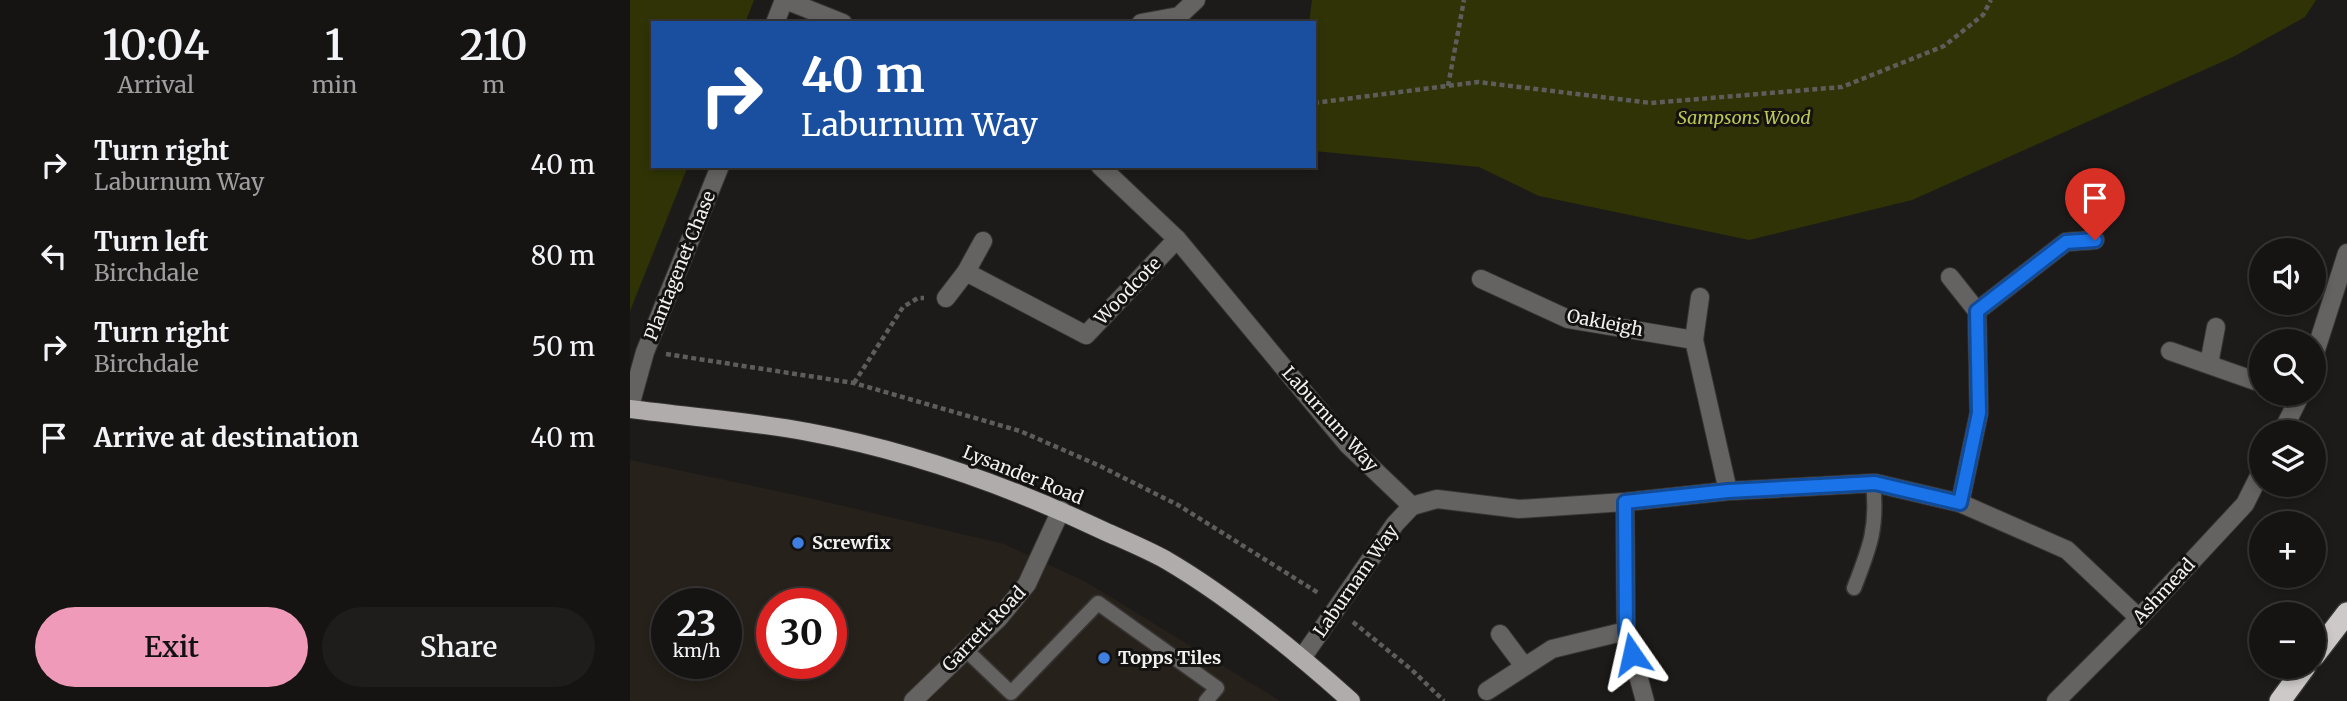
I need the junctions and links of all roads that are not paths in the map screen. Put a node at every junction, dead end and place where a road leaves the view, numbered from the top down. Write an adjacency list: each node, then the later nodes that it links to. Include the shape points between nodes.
1 (785, 0): 3 (street); 4 (street)
2 (1196, 0): 5 (street, via 1179,16)
3 (776, 21)
4 (838, 21)
5 (1152, 21)
6 (719, 168): 24 (street, Plantagenet Chase, via 645,352)
7 (1102, 168): 8 (street, Laburnum Way)
8 (1177, 239): 12 (street, Woodcote, via 1086,335); 30 (street, Laburnum Way, via 1348,445)
9 (2095, 240): 17 (street, via 2066,242)
10 (983, 241): 12 (street)
11 (2347, 253): 19 (street)
12 (966, 272): 16 (street)
13 (1950, 277): 17 (street)
14 (1481, 279): 20 (street, Oakleigh, via 1568,319)
15 (1700, 297): 20 (street)
16 (946, 298)
17 (1977, 311): 29 (street, via 1979,413)
18 (2216, 327): 22 (street)
19 (2323, 329)
20 (1695, 340): 26 (street)
21 (2170, 351): 22 (street)
22 (2209, 364): 23 (street)
23 (2249, 379)
24 (630, 407): 31 (main road, Lysander Road, via 808,432 896,452 980,477)
25 (1872, 483): 26 (street); 29 (street); 32 (lane, via 1875,527)
26 (1728, 491): 28 (street)
27 (2249, 496): 34 (street, Ashmead)
28 (1625, 502): 30 (street, via 1519,509 1437,499); 35 (street)
29 (1960, 503): 34 (street, via 2067,550)
30 (1412, 506): 39 (street, Laburnam Way)
31 (1061, 510): 38 (street, Garrett Road, via 1027,584); 39 (main road, Lysander Road, via 1166,560)
32 (1854, 588)
33 (2347, 612): 37 (highway)
34 (2138, 618): 47 (street, Ashmead)
35 (1626, 631): 40 (street, via 1552,649); 46 (street)
36 (1500, 634): 40 (street)
37 (2326, 640)
38 (966, 650): 43 (street, Garrett Road); 44 (lane, via 1011,693 1098,603 1217,688)
39 (1302, 658): 45 (main road, Lysander Road)
40 (1524, 666): 42 (street)
41 (2296, 679): 48 (highway)
42 (1487, 691)
43 (913, 701)
44 (1206, 701)
45 (1351, 701)
46 (1645, 701)
47 (2056, 701)
48 (2280, 701)

